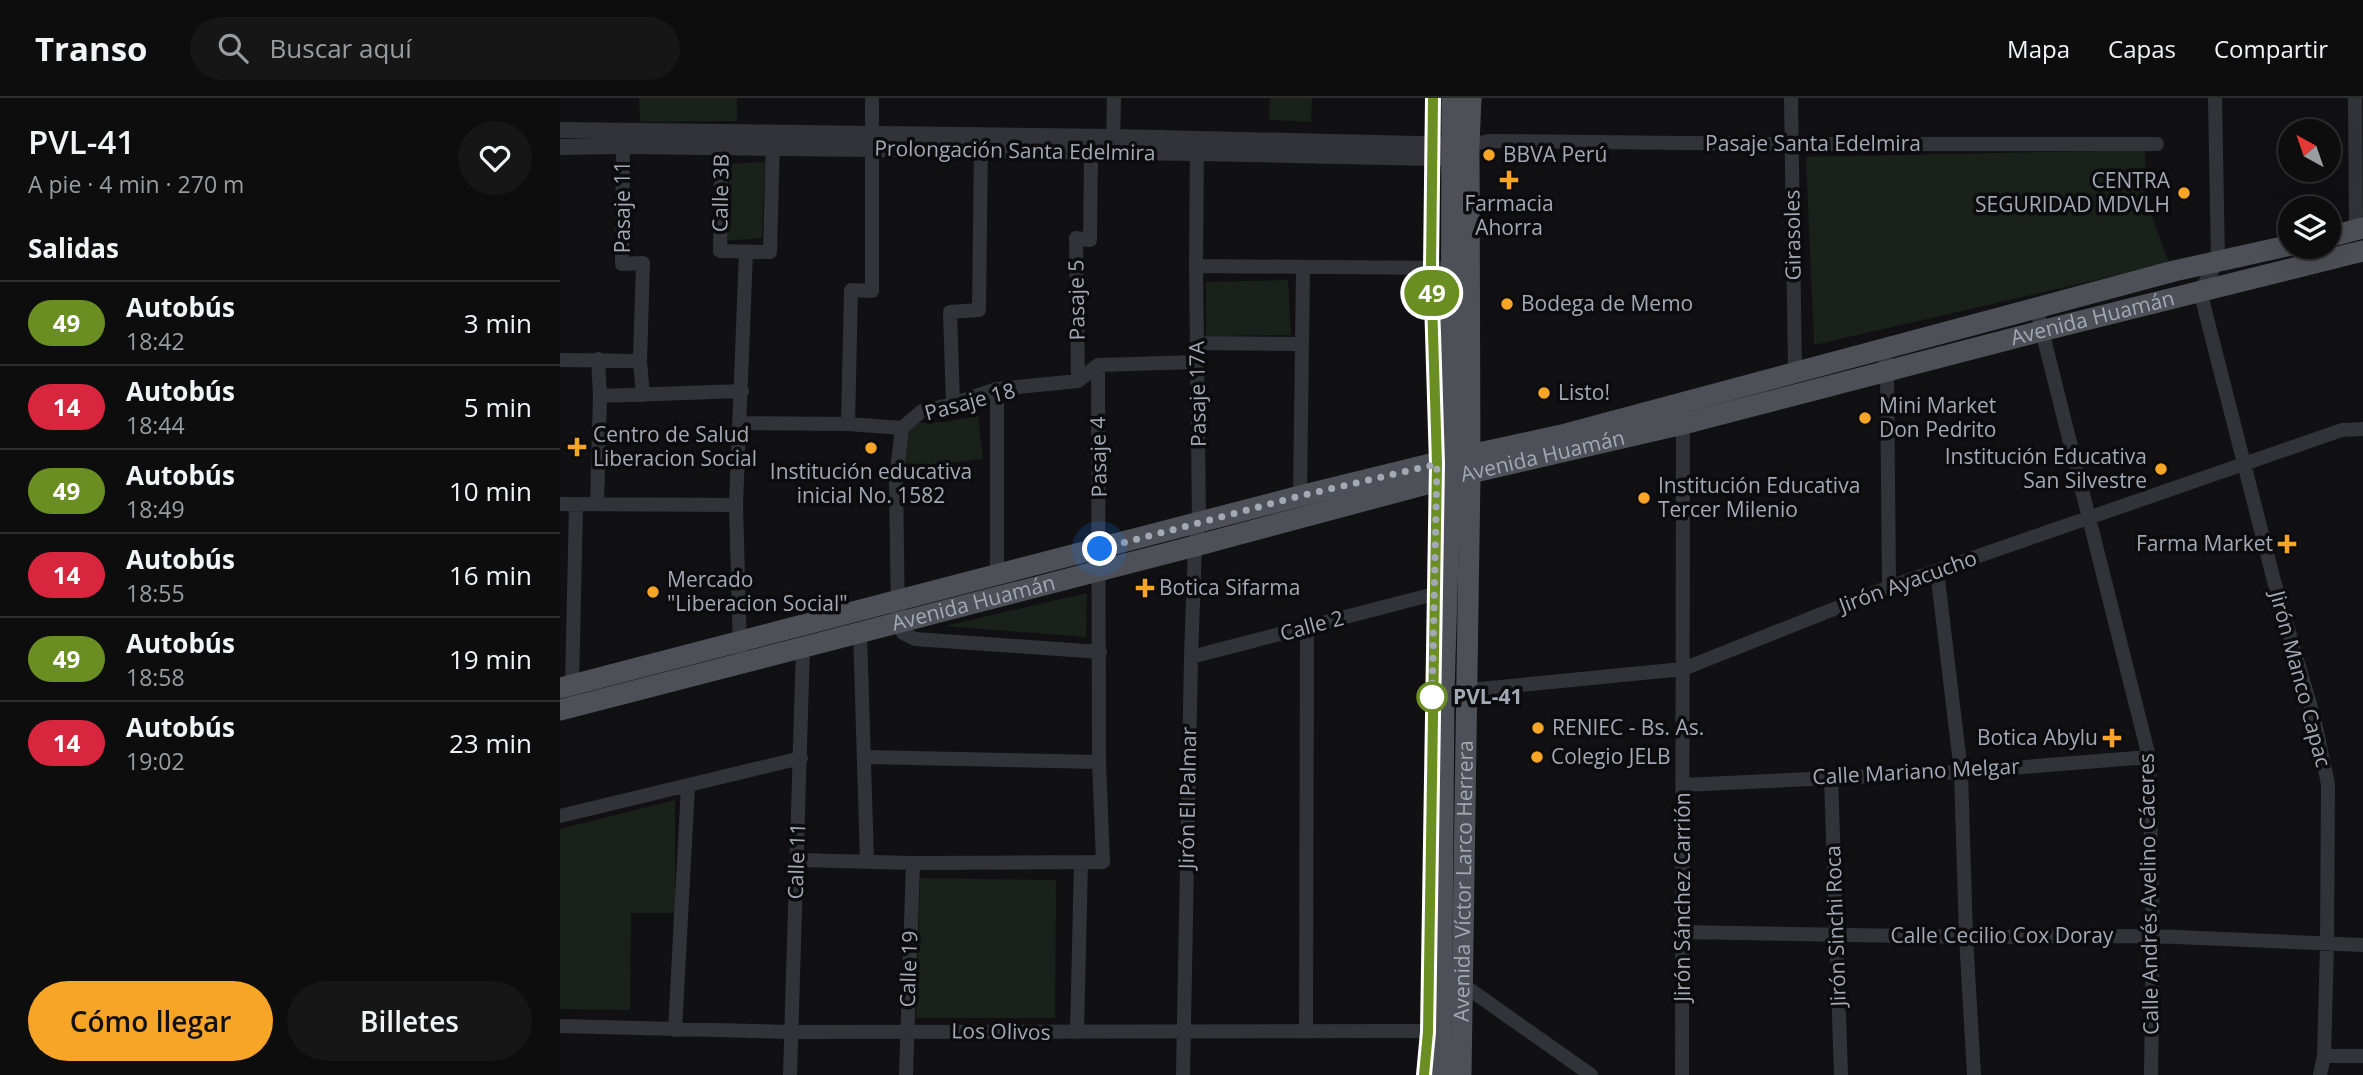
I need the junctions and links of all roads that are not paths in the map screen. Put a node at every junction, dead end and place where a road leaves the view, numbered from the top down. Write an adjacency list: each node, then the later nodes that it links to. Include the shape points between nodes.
1 (872, 98): 13 (street)
2 (1114, 98): 15 (street)
3 (1433, 98): 20 (street, Avenida Víctor Larco Herrera)
4 (1452, 98): 20 (main road, Avenida Víctor Larco Herrera)
5 (1471, 98): 20 (main road, Avenida Víctor Larco Herrera)
6 (1791, 98): 16 (street, Girasoles)
7 (2215, 98): 26 (street)
8 (2355, 98): 23 (street)
9 (560, 130): 10 (street, Prolongación Santa Edelmira)
10 (623, 138): 11 (street, Prolongación Santa Edelmira); 19 (street, Prolongación Santa Edelmira); 39 (street, Pasaje 11, via 622,264 642,263)
11 (722, 140): 12 (street, Prolongación Santa Edelmira); 25 (street, Calle 3B, via 720,251)
12 (773, 141): 13 (street, Prolongación Santa Edelmira); 25 (street, Calle 3B, via 770,252)
13 (872, 142): 14 (street, Prolongación Santa Edelmira); 52 (street, via 873,290 851,290)
14 (981, 143): 15 (street, Prolongación Santa Edelmira); 21 (street, Prolongación Santa Edelmira); 49 (street, via 979,310 950,312)
15 (1113, 144): 18 (street, Prolongación Santa Edelmira); 21 (street, Prolongación Santa Edelmira)
16 (1792, 144): 17 (street, Pasaje Santa Edelmira); 20 (street, Pasaje Santa Edelmira, via 1489,141); 42 (street, Girasoles)
17 (2157, 144)
18 (1197, 146): 20 (street, Prolongación Santa Edelmira); 27 (street, Pasaje 17A)
19 (560, 147)
20 (1451, 151): 29 (main road, Avenida Víctor Larco Herrera); 31 (main road, Avenida Víctor Larco Herrera)
21 (1091, 152): 44 (street, Pasaje 5, via 1090,240 1076,238)
22 (2341, 237): 23 (main road)
23 (2361, 237): 30 (main road, Avenida Huamán)
24 (2278, 248): 26 (main road, Avenida Huamán)
25 (746, 252): 46 (street)
26 (2218, 261): 30 (street); 32 (main road, Avenida Huamán)
27 (1196, 266): 28 (street); 34 (street, Pasaje 17A)
28 (1303, 268): 29 (street); 35 (street)
29 (1441, 268): 31 (main road, Avenida Víctor Larco Herrera); 56 (street, Avenida Víctor Larco Herrera)
30 (2200, 291): 33 (main road, Avenida Huamán); 55 (street, Jirón Manco Capac)
31 (1461, 305): 56 (main road, Avenida Víctor Larco Herrera)
32 (2036, 307): 33 (street, Calle Andrés Avelino Cáceres); 36 (main road, Avenida Huamán)
33 (2041, 331): 43 (main road, Avenida Huamán); 62 (street, Calle Andrés Avelino Cáceres)
34 (1198, 343): 35 (street); 40 (street, Pasaje 17A)
35 (1302, 344): 57 (street)
36 (1883, 348): 42 (main road, Avenida Huamán); 43 (street)
37 (598, 359): 38 (street); 39 (street); 48 (street)
38 (560, 360)
39 (640, 361): 47 (street)
40 (1198, 362): 41 (street); 63 (street, Pasaje 17A)
41 (1098, 365): 44 (street); 65 (street, Pasaje 4)
42 (1795, 371): 50 (main road, Avenida Huamán)
43 (1887, 371): 50 (main road, Avenida Huamán); 68 (street)
44 (1078, 382): 45 (street, Pasaje 18)
45 (997, 389): 49 (street, Pasaje 18); 67 (street)
46 (742, 391): 47 (street); 51 (street)
47 (643, 395): 48 (street)
48 (600, 396): 59 (street)
49 (953, 404): 53 (street, Pasaje 18, via 922,411)
50 (1678, 415): 56 (main road, Avenida Huamán); 78 (street, Jirón Sánchez Carrión)
51 (740, 423): 52 (street, Pasaje 18); 61 (street)
52 (848, 424): 53 (street, Pasaje 18)
53 (902, 428): 70 (street, via 896,479)
54 (2363, 429): 55 (street, Jirón Ayacucho, via 2342,430)
55 (2245, 463): 62 (street, Jirón Ayacucho); 100 (street, Jirón Manco Capac, via 2315,718 2328,784)
56 (1452, 469): 57 (main road, Avenida Huamán); 64 (main road, Avenida Huamán); 69 (street, Avenida Víctor Larco Herrera); 80 (main road, Avenida Víctor Larco Herrera); 81 (main road, Avenida Víctor Larco Herrera)
57 (1300, 496): 63 (main road, Avenida Huamán)
58 (560, 504): 60 (street)
59 (597, 504): 60 (street); 61 (street)
60 (576, 505): 79 (street)
61 (736, 505): 75 (street)
62 (2090, 516): 66 (street, Jirón Ayacucho); 84 (street, Calle Andrés Avelino Cáceres)
63 (1199, 522): 64 (street, Jirón El Palmar); 65 (main road, Avenida Huamán)
64 (1195, 546): 65 (main road, Avenida Huamán); 77 (street, Jirón El Palmar)
65 (1100, 559): 67 (main road, Avenida Huamán); 71 (main road, Avenida Huamán); 76 (street, Pasaje 4)
66 (1937, 571): 68 (street, Jirón Ayacucho); 87 (street)
67 (997, 575): 70 (main road, Avenida Huamán)
68 (1889, 587): 78 (street, Jirón Ayacucho)
69 (1434, 594): 72 (street, Calle 2); 107 (street, Avenida Víctor Larco Herrera)
70 (898, 600): 71 (street); 75 (main road, Avenida Huamán)
71 (898, 622): 73 (main road, Avenida Huamán); 76 (street, via 903,634 915,639)
72 (1307, 627): 77 (street, Calle 2); 105 (street)
73 (860, 632): 74 (main road, Avenida Huamán); 83 (street)
74 (803, 648): 75 (main road, Avenida Huamán); 85 (street, Calle 11)
75 (740, 651): 79 (main road, Avenida Huamán); 82 (main road, Avenida Huamán)
76 (1100, 652): 86 (street, Pasaje 4)
77 (1191, 657): 110 (street, Jirón El Palmar)
78 (1683, 669): 80 (street, Jirón Ayacucho); 89 (street, Jirón Sánchez Carrión)
79 (566, 686)
80 (1467, 691): 81 (street, Jirón Ayacucho); 102 (main road, Avenida Víctor Larco Herrera)
81 (1444, 692): 102 (main road, Avenida Víctor Larco Herrera)
82 (560, 710)
83 (865, 757): 86 (street); 93 (street)
84 (2150, 757): 87 (street, Calle Mariano Melgar); 98 (street, Calle Andrés Avelino Cáceres)
85 (800, 758): 90 (street); 92 (street, Calle 11)
86 (1099, 762): 94 (street, Pasaje 4, via 1102,862)
87 (1961, 772): 88 (street, Calle Mariano Melgar); 99 (street)
88 (1831, 776): 89 (street, Calle Mariano Melgar); 97 (street, Jirón Sinchi Roca)
89 (1683, 785): 96 (street, Jirón Sánchez Carrión)
90 (688, 786): 91 (street); 104 (street)
91 (560, 816)
92 (798, 860): 93 (street); 108 (street, Calle 11)
93 (867, 861): 95 (street)
94 (1081, 862): 95 (street); 109 (street)
95 (913, 863): 106 (street, Calle 19)
96 (1682, 932): 97 (street, Calle Cecilio Cox Doray); 120 (street, Jirón Sánchez Carrión)
97 (1836, 933): 99 (street, Calle Cecilio Cox Doray); 121 (street, Jirón Sinchi Roca)
98 (2153, 936): 99 (street, Calle Cecilio Cox Doray); 100 (street, Calle Cecilio Cox Doray); 123 (street, Calle Andrés Avelino Cáceres)
99 (1965, 937): 122 (street)
100 (2327, 944): 101 (street, Calle Cecilio Cox Doray); 111 (street, Jirón Manco Capac)
101 (2363, 945)
102 (1452, 984): 107 (main road, Avenida Víctor Larco Herrera); 118 (main road, Avenida Víctor Larco Herrera); 119 (street)
103 (560, 1026): 104 (street, Los Olivos)
104 (675, 1030): 108 (street, Los Olivos)
105 (1306, 1030): 107 (street, Los Olivos); 110 (street, Los Olivos)
106 (907, 1031): 108 (street, Los Olivos); 109 (street, Los Olivos); 114 (street, Calle 19)
107 (1434, 1031): 116 (street, Avenida Víctor Larco Herrera); 117 (main road, Avenida Víctor Larco Herrera)
108 (790, 1032): 113 (street, Calle 11)
109 (1077, 1032): 110 (street, Los Olivos)
110 (1184, 1032): 115 (street, Jirón El Palmar)
111 (2324, 1056): 112 (street); 124 (street, Jirón Manco Capac)
112 (2363, 1056)
113 (790, 1075)
114 (906, 1075)
115 (1183, 1075)
116 (1424, 1075)
117 (1441, 1075)
118 (1461, 1075)
119 (1591, 1075)
120 (1682, 1075)
121 (1841, 1075)
122 (1974, 1075)
123 (2151, 1075)
124 (2320, 1075)

